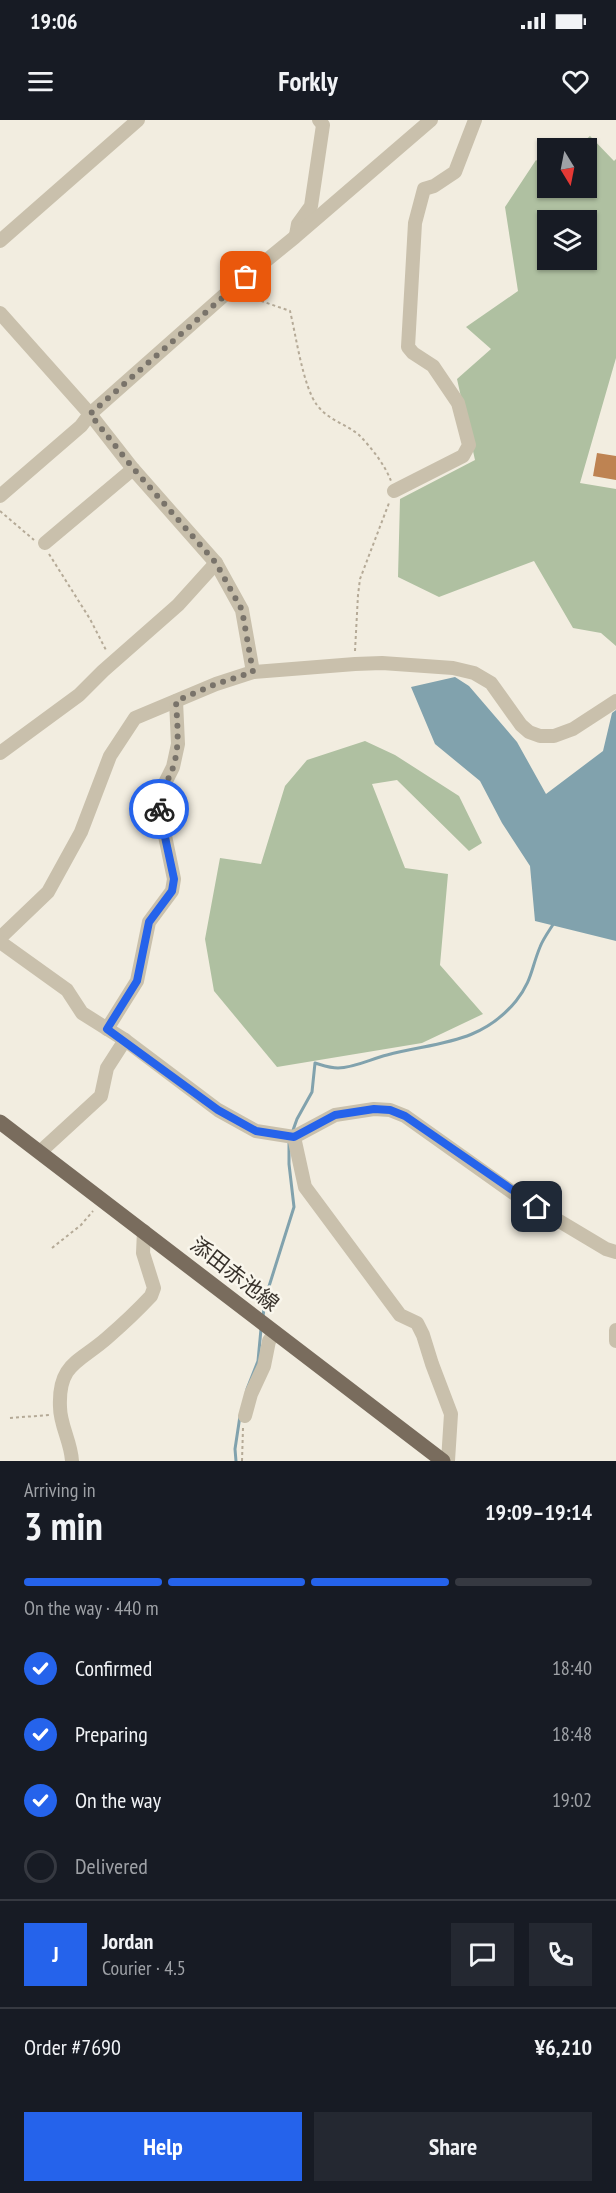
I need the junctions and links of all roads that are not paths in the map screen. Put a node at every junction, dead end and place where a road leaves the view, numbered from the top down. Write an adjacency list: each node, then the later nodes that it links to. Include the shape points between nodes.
1 (138, 120): 6 (street)
2 (320, 120): 5 (street, via 323,125 311,206 298,224)
3 (431, 120): 5 (street)
4 (475, 120): 10 (street, via 455,172 424,189 421,198 415,223 408,347 433,366 458,403 469,445 463,456)
5 (295, 237): 8 (street)
6 (0, 241)
7 (0, 313): 8 (street)
8 (90, 414): 9 (street); 11 (street)
9 (133, 468): 12 (street); 13 (street)
10 (394, 491)
11 (0, 496)
12 (42, 545)
13 (216, 563): 14 (street, via 242,610); 17 (street, via 178,605 79,695)
14 (253, 672): 15 (street); 16 (street, via 382,663 453,668 474,673 491,683 521,724 540,736 573,729)
15 (176, 701): 18 (street, via 135,718 110,756 81,831 48,892); 19 (street, via 178,744 173,767 160,793 159,807 174,879 172,891 149,922 137,981)
16 (616, 701)
17 (0, 753)
18 (0, 940): 19 (street, via 67,990 82,1012)
19 (107, 1029): 20 (street)
20 (125, 1040): 22 (street, via 218,1110 256,1131); 23 (street, via 107,1068 101,1096)
21 (0, 1122): 23 (main road, 添田赤池線)
22 (294, 1137): 25 (street, via 335,1115 390,1110 405,1116 519,1197); 32 (street, via 305,1187 400,1315 417,1323 423,1335 451,1414)
23 (40, 1152): 24 (main road, 添田赤池線)
24 (144, 1231): 27 (main road, 添田赤池線); 30 (street, via 143,1253 154,1288 151,1296 105,1340 71,1365 64,1377 59,1397)
25 (616, 1252)
26 (616, 1330): 28 (street)
27 (275, 1332): 29 (street); 31 (main road, 添田赤池線)
28 (616, 1341)
29 (245, 1416)
30 (72, 1461)
31 (443, 1461)
32 (448, 1461)

